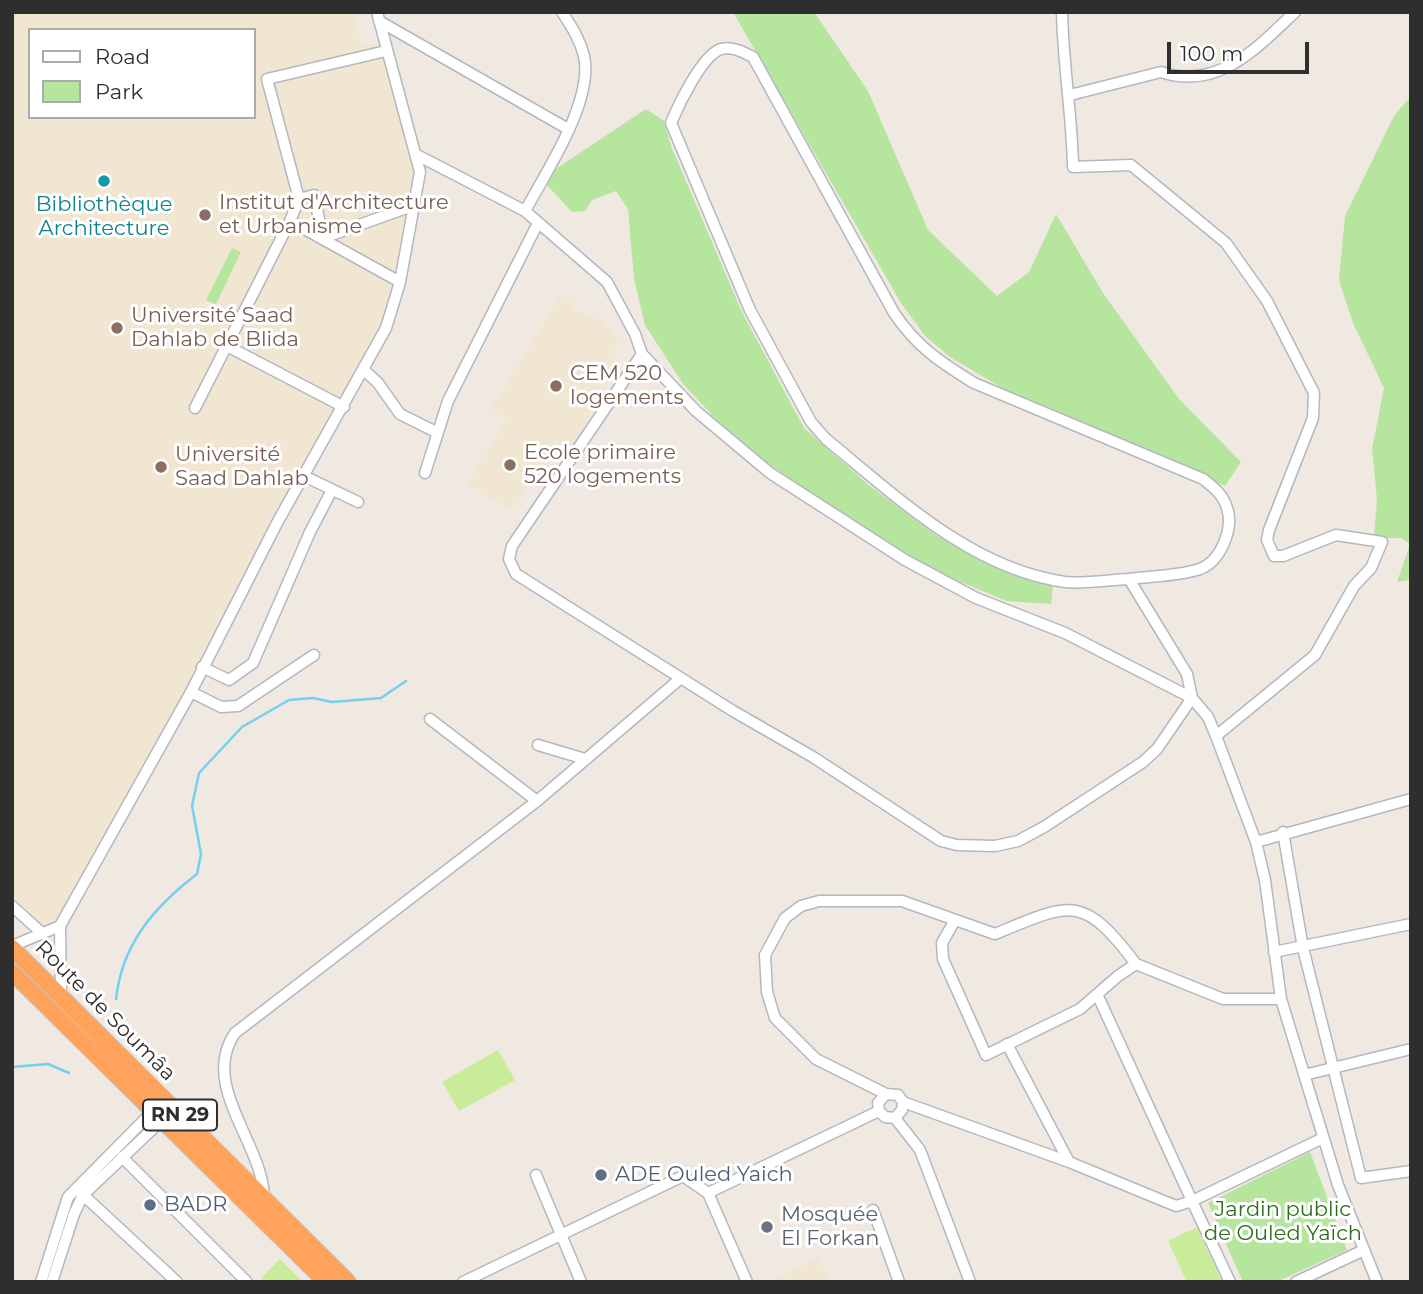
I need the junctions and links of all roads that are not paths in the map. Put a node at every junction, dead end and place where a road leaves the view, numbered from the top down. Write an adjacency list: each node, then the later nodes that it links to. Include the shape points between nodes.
1 (562, 12): 7 (street, via 584,57 582,88)
2 (1062, 12): 6 (street, via 1063,67)
3 (1295, 12): 6 (street, via 1252,54 1219,74 1174,77 1161,72)
4 (378, 17): 5 (street); 7 (street)
5 (386, 51): 8 (street); 9 (street, via 267,79)
6 (1069, 95): 33 (street, via 1073,167 1131,165 1226,243 1267,301 1305,370 1315,407 1269,530 1267,540 1274,556 1336,535 1382,542 1371,568 1354,586 1315,654)
7 (568, 129): 11 (street)
8 (417, 155): 10 (street, via 420,172); 11 (street)
9 (299, 199): 12 (street); 14 (street, via 314,195)
10 (412, 206): 14 (street); 15 (street)
11 (525, 211): 13 (street)
12 (289, 221): 14 (street); 16 (street)
13 (538, 223): 17 (street, via 607,282); 21 (street)
14 (323, 238): 15 (street)
15 (400, 282): 18 (street, via 386,328)
16 (227, 346): 19 (street); 20 (street)
17 (642, 354): 29 (street, via 512,546 509,559 516,575); 31 (street, via 696,411 770,473 905,560 976,598 1065,633)
18 (364, 370): 19 (street); 21 (street, via 400,414)
19 (344, 407): 23 (street)
20 (195, 408)
21 (436, 432): 22 (street)
22 (425, 473)
23 (304, 476): 24 (street); 28 (street)
24 (332, 490): 25 (street); 28 (street, via 253,663 229,680)
25 (358, 502)
26 (1129, 579): 26 (street, via 1067,582 1010,567 928,522 811,422 750,310 671,123 713,53 737,49 753,57 913,340 974,383 1203,479 1221,495 1229,525 1214,559 1201,568); 31 (street, via 1187,674)
27 (314, 655): 30 (street, via 238,706 221,707)
28 (202, 667): 30 (street)
29 (681, 678): 31 (street, via 941,841 957,845 995,846 1018,841 1044,827 1157,750); 35 (street)
30 (191, 692): 43 (street)
31 (1192, 698): 33 (street)
32 (430, 719): 37 (street)
33 (1216, 736): 39 (street)
34 (538, 746): 35 (street)
35 (585, 759): 37 (street)
36 (1411, 799): 38 (street)
37 (537, 801): 72 (street, via 235,1033 224,1057 225,1080 264,1179)
38 (1283, 832): 39 (street); 46 (street)
39 (1256, 842): 47 (street)
40 (12, 906): 44 (street)
41 (955, 920): 48 (street, via 995,934 1048,912 1073,909 1094,916); 53 (street, via 942,943 943,959 986,1055); 57 (street, via 902,901 819,901 801,906 785,918 765,955 766,992 775,1018 816,1059)
42 (1411, 924): 46 (street)
43 (60, 926): 44 (street); 51 (street)
44 (43, 934): 45 (street)
45 (12, 947): 51 (highway, Route de Soumâa / RN 29)
46 (1303, 948): 47 (street); 55 (street)
47 (1274, 952): 52 (street)
48 (1136, 964): 50 (street); 52 (street, via 1223,999)
49 (12, 972): 60 (highway, Route de Soumâa / RN 29)
50 (1097, 994): 53 (street, via 1080,1009); 71 (street)
51 (61, 997): 72 (highway, Route de Soumâa / RN 29)
52 (1281, 999): 56 (street)
53 (1007, 1044): 64 (street)
54 (1411, 1049): 55 (street)
55 (1333, 1068): 56 (street); 67 (street)
56 (1304, 1075): 62 (street)
57 (886, 1094): 58 (street, via 898,1095); 59 (street, via 880,1099)
58 (903, 1102): 61 (street); 64 (street)
59 (879, 1111): 61 (street); 70 (street)
60 (158, 1114): 63 (street); 69 (street); 72 (highway, Route de Soumâa / RN 29)
61 (895, 1118): 86 (street, via 920,1150)
62 (1323, 1138): 68 (street); 71 (street)
63 (122, 1157): 69 (street); 79 (street)
64 (1069, 1162): 71 (street, via 1175,1206)
65 (1411, 1171): 67 (street)
66 (536, 1175): 74 (street)
67 (1361, 1178): 68 (street)
68 (1338, 1185): 75 (street)
69 (79, 1191): 76 (street, via 62,1210); 77 (street); 78 (street)
70 (708, 1193): 74 (street, via 683,1176); 84 (street)
71 (1192, 1201): 87 (street)
72 (260, 1206): 80 (highway, Route de Soumâa / RN 29); 81 (highway, Route de Soumâa / RN 29)
73 (873, 1210): 85 (street)
74 (562, 1234): 82 (street); 83 (street)
75 (1364, 1250): 88 (street); 89 (street)
76 (41, 1282)
77 (52, 1282)
78 (177, 1282)
79 (247, 1282)
80 (326, 1282)
81 (348, 1282)
82 (463, 1282)
83 (581, 1282)
84 (747, 1282)
85 (899, 1282)
86 (970, 1282)
87 (1230, 1282)
88 (1296, 1282)
89 (1377, 1282)

